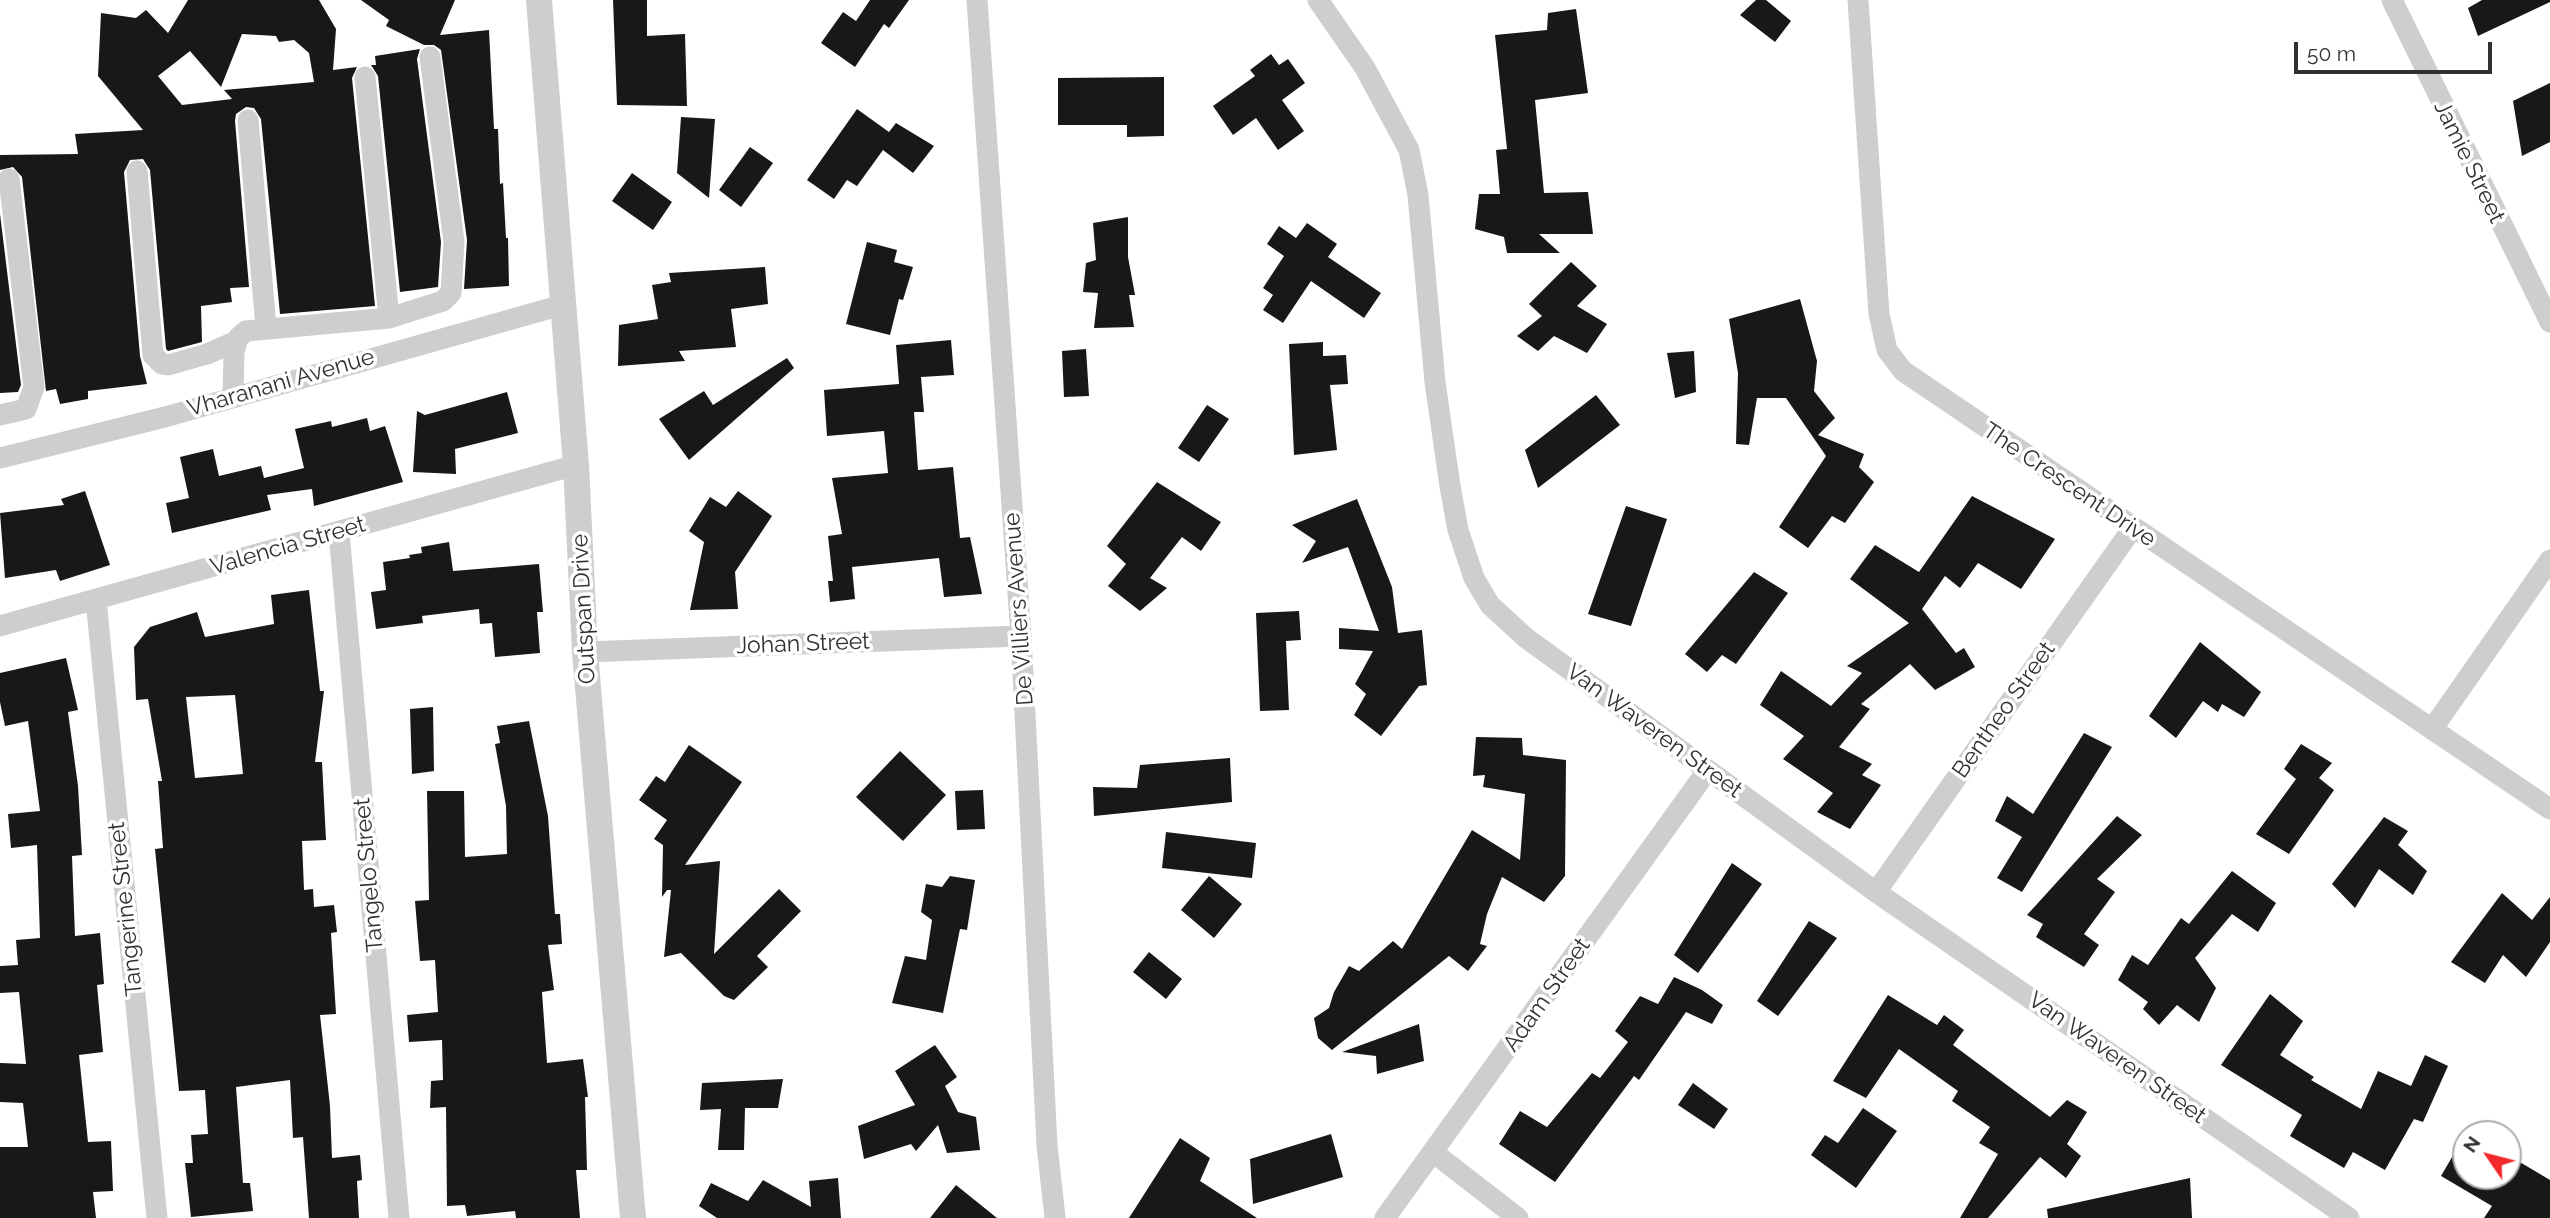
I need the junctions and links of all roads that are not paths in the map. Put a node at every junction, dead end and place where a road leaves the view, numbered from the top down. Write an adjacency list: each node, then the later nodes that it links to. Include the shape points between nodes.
1 (539, 0): 11 (street, Outspan Drive)
2 (977, 0): 25 (street, De Villiers Avenue)
3 (1318, 0): 28 (street, Van Waveren Street, via 1365,68 1409,150 1450,486 1474,578 1490,605 1526,638)
4 (1858, 0): 20 (street, The Crescent Drive, via 1879,314 1888,350 1903,371)
5 (2392, 0): 13 (street, Jamie Street)
6 (430, 57): 12 (street, via 454,242 451,293 443,301)
7 (365, 77): 12 (street)
8 (248, 120): 14 (street)
9 (137, 171): 15 (street, via 153,355 168,365)
10 (9, 179): 17 (street, via 34,387 26,409)
11 (562, 305): 16 (street, Vharanani Avenue); 19 (street, Outspan Drive)
12 (388, 318): 14 (street)
13 (2550, 321)
14 (266, 327): 15 (street, via 247,331)
15 (237, 341): 16 (street)
16 (233, 395): 18 (street, Vharanani Avenue, via 165,417)
17 (0, 415)
18 (1, 450)
19 (576, 465): 21 (street, Valencia Street); 26 (street, Outspan Drive)
20 (2132, 529): 27 (street, The Crescent Drive); 30 (street, Bentheo Street)
21 (339, 532): 23 (street, Valencia Street); 33 (street, Tangelo Street)
22 (2550, 560): 27 (street)
23 (96, 600): 24 (street, Valencia Street); 32 (street, Tangerine Street)
24 (0, 626)
25 (1021, 636): 26 (street, Johan Street); 35 (street, De Villiers Avenue, via 1046,1133)
26 (585, 652): 34 (street, Outspan Drive)
27 (2433, 728): 29 (street, The Crescent Drive)
28 (1707, 771): 30 (street, Van Waveren Street); 31 (street, Adam Street)
29 (2550, 809)
30 (1876, 892): 38 (street, Van Waveren Street)
31 (1434, 1153): 36 (street, Adam Street); 37 (street)
32 (157, 1218)
33 (399, 1218)
34 (633, 1218)
35 (1055, 1218)
36 (1385, 1218)
37 (1518, 1218)
38 (2349, 1218)

